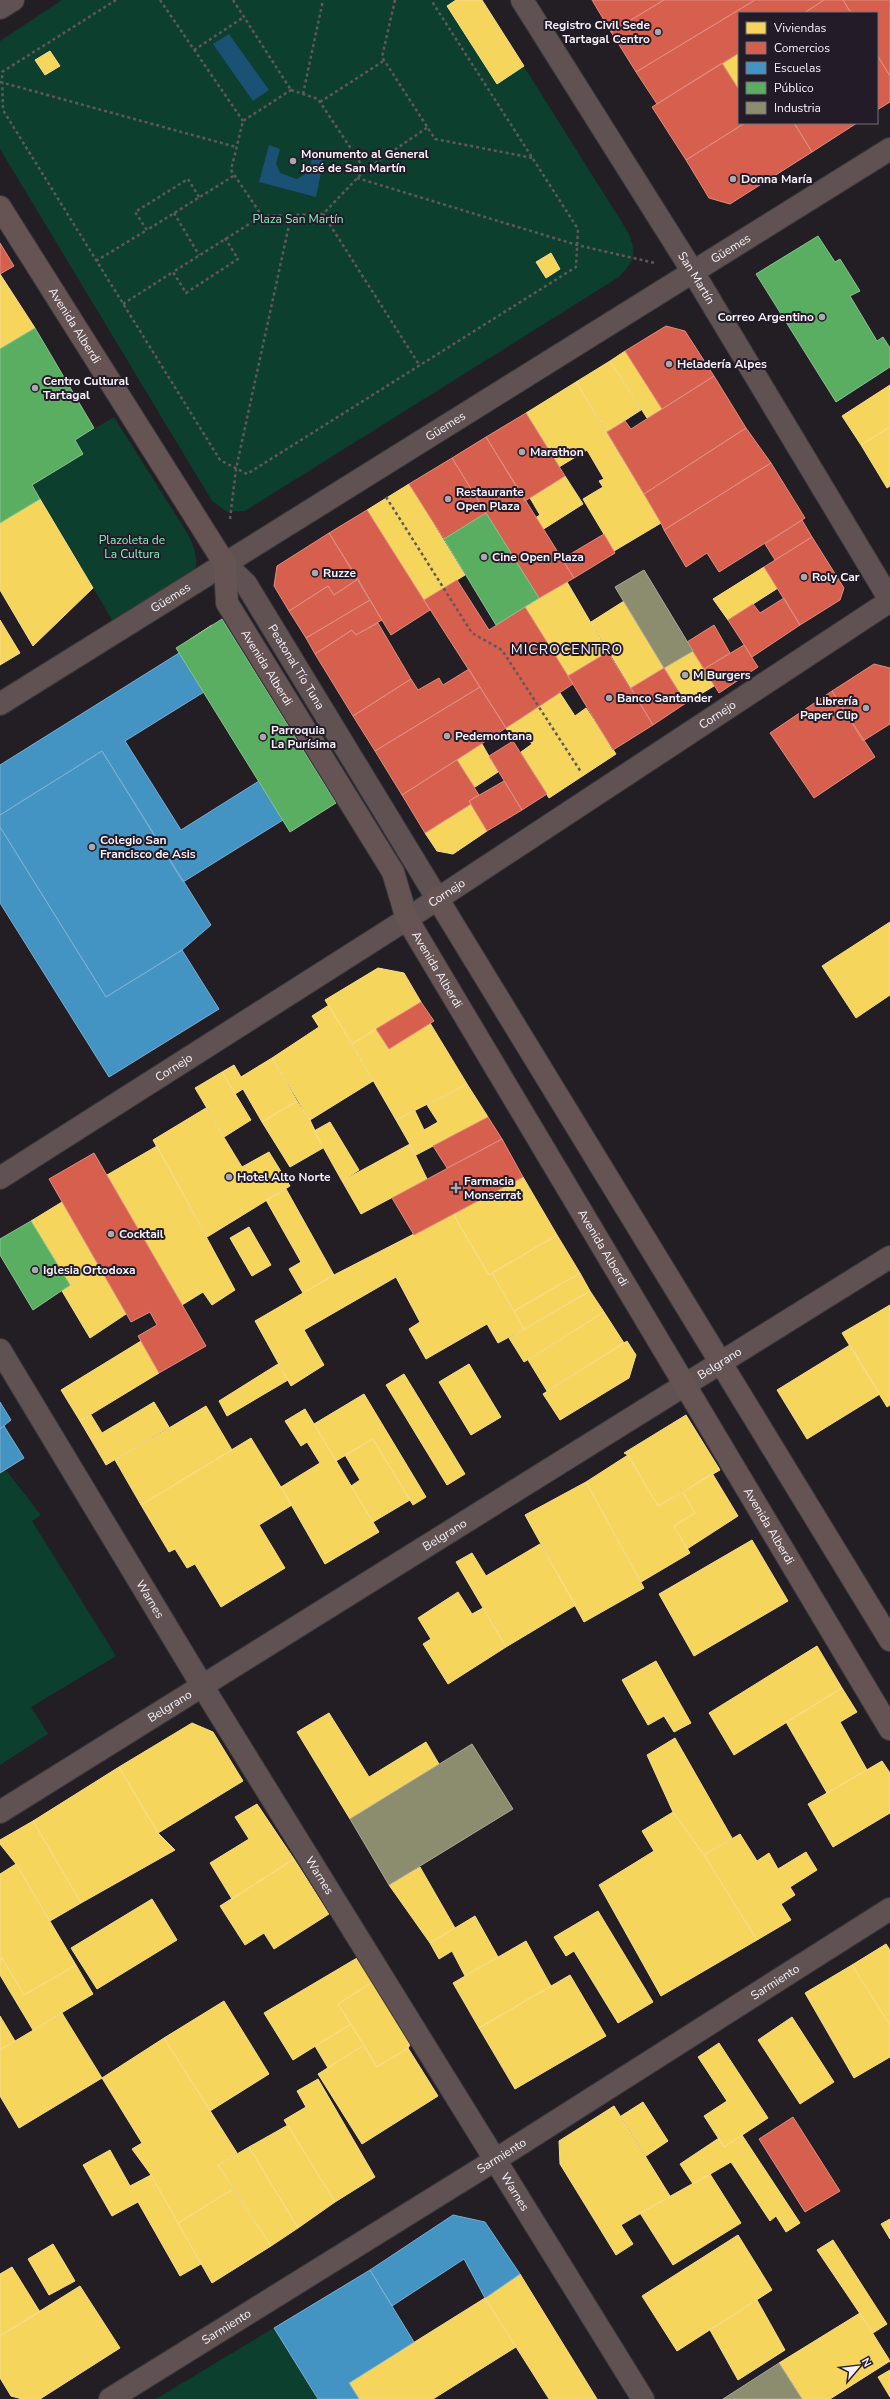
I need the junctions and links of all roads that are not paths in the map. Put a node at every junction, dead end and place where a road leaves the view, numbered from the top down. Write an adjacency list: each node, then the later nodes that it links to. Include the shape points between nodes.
1 (13, 0): 3 (street)
2 (522, 0): 6 (street, San Martín)
3 (0, 8)
4 (890, 149): 6 (street, Güemes)
5 (0, 207): 7 (main road, Avenida Alberdi)
6 (693, 272): 7 (street, Güemes); 8 (street, San Martín)
7 (225, 564): 9 (street, Güemes); 10 (street, Peatonal Tío Tuna, via 246,584); 11 (main road, Avenida Alberdi, via 227,603 393,872)
8 (890, 600): 10 (street, Cornejo)
9 (0, 704)
10 (437, 898): 11 (street, Cornejo); 15 (main road)
11 (407, 919): 12 (street, Cornejo); 16 (main road, Avenida Alberdi)
12 (0, 1178)
13 (890, 1257): 15 (street, Belgrano)
14 (0, 1350): 18 (street, Warnes)
15 (720, 1362): 16 (street, Belgrano); 17 (main road)
16 (683, 1385): 18 (street, Belgrano); 19 (main road, Avenida Alberdi)
17 (890, 1640)
18 (203, 1686): 20 (street, Belgrano); 22 (street, Warnes)
19 (890, 1729)
20 (0, 1812)
21 (890, 1909): 22 (street, Sarmiento)
22 (496, 2160): 23 (street, Sarmiento); 24 (street, Warnes)
23 (110, 2399)
24 (643, 2399)

